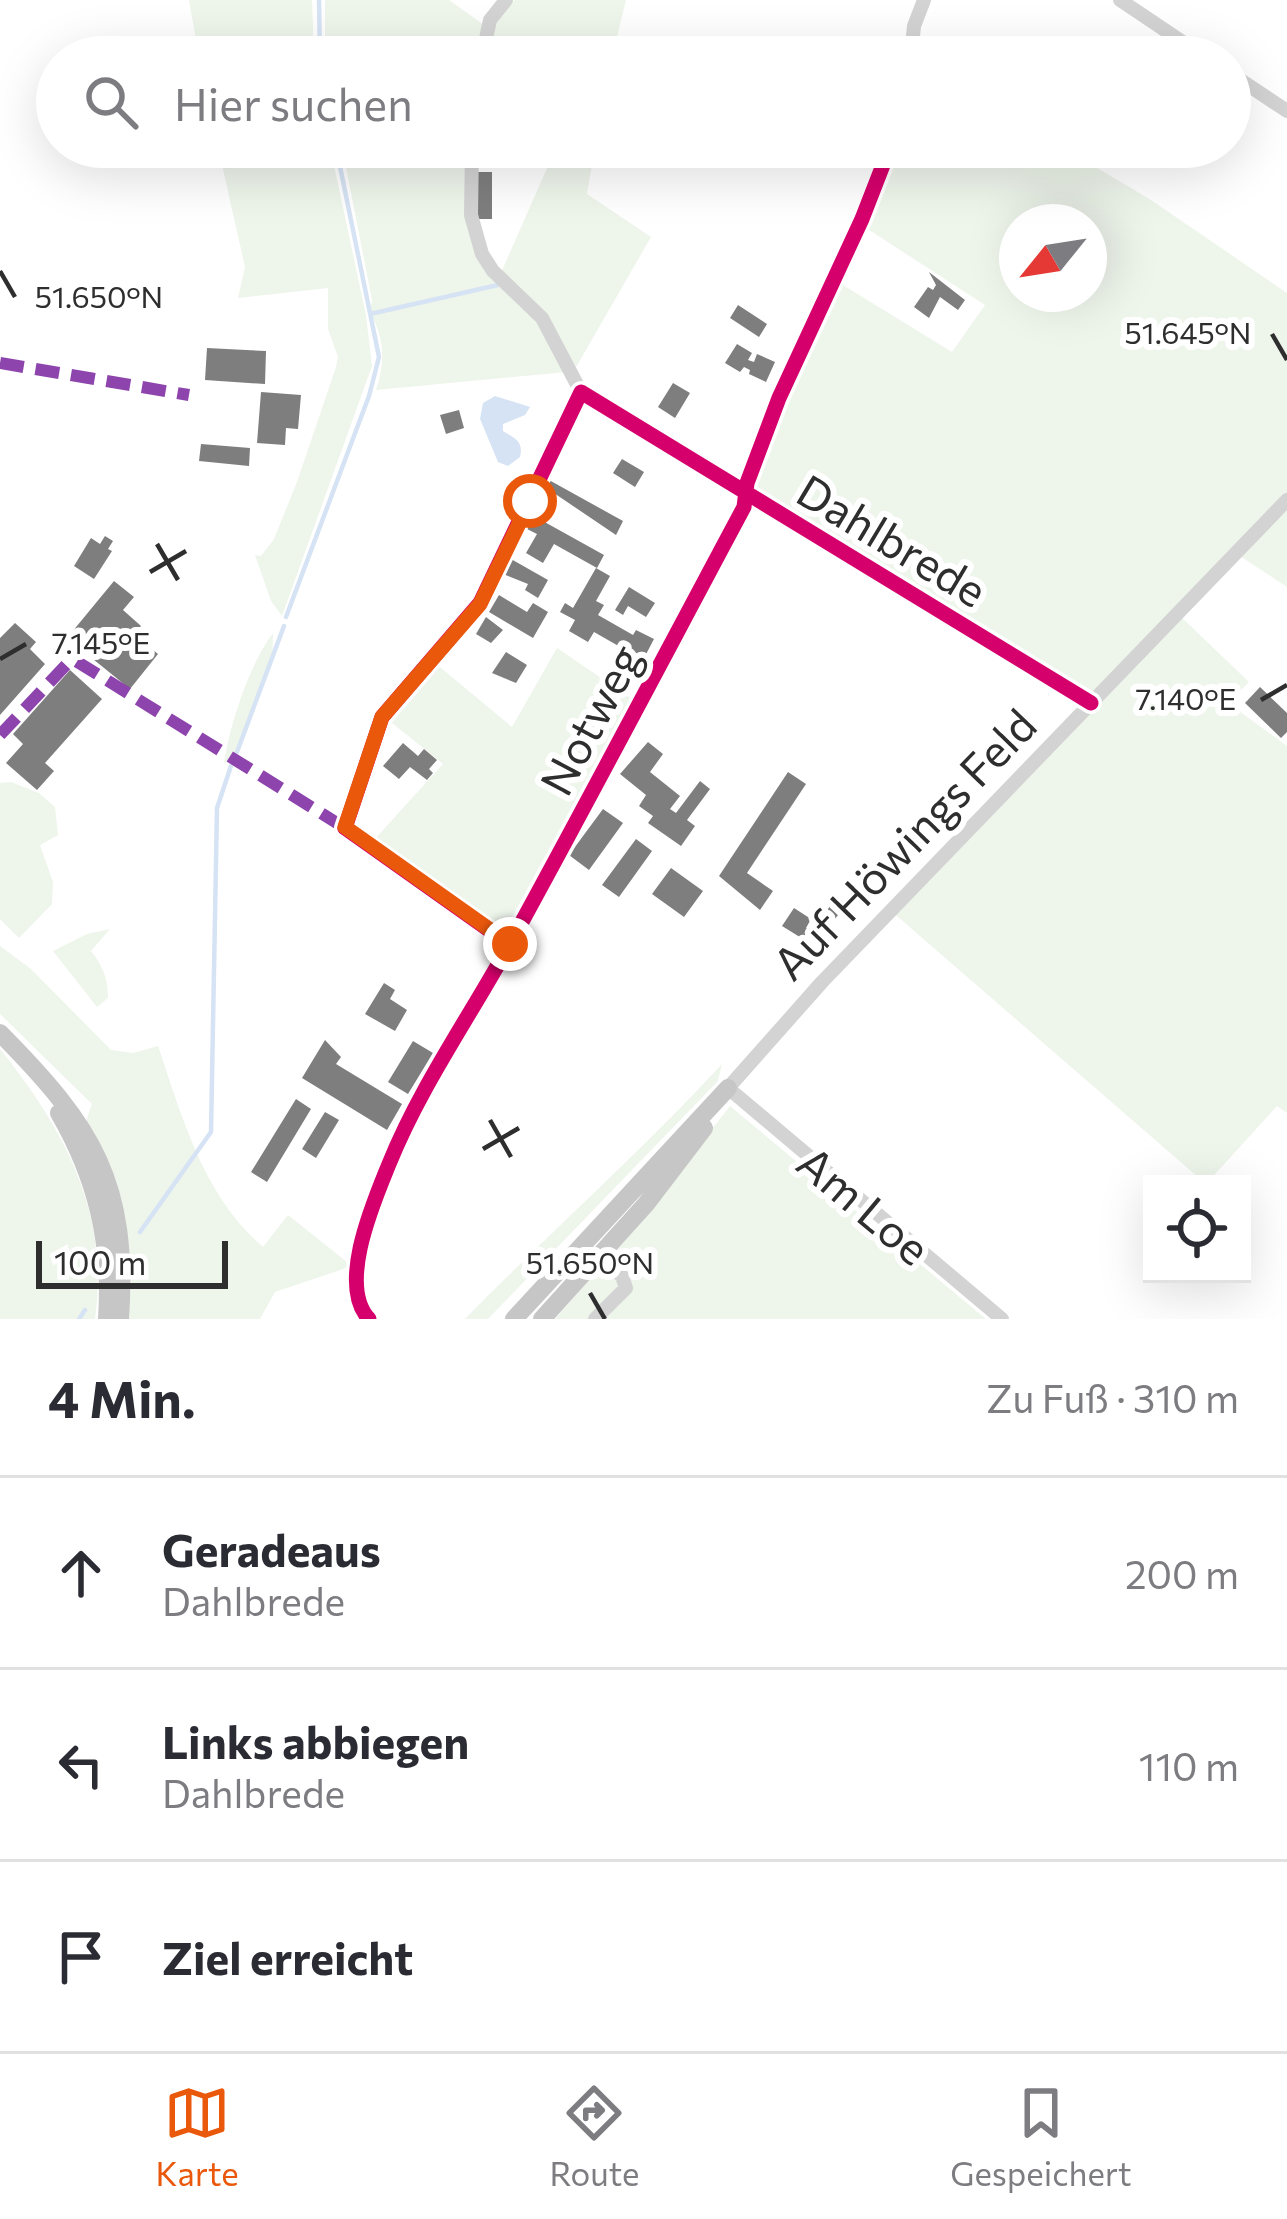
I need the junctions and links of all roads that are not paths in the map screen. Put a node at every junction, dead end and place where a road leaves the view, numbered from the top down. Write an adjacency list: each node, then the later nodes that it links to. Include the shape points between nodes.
1 (506, 0): 4 (street)
2 (924, 0): 5 (street)
3 (1120, 0): 6 (street)
4 (487, 36)
5 (913, 36)
6 (1174, 36)
7 (1251, 87): 8 (street)
8 (1287, 111)
9 (472, 168): 11 (street, via 471,215 482,254 542,318)
10 (882, 168): 12 (street, Notweg, via 779,398)
11 (581, 392): 12 (street, Dahlbrede); 15 (street, via 480,604 382,717 345,827)
12 (748, 493): 14 (street, Dahlbrede); 15 (street, Notweg)
13 (1287, 500): 14 (street, Auf Höwings Feld)
14 (1090, 703): 18 (street, Auf Höwings Feld)
15 (510, 944): 22 (street, Notweg, via 390,1162 356,1267)
16 (0, 1033): 17 (main road)
17 (16, 1049): 20 (main road, via 74,1139 98,1198 107,1242); 21 (main road, via 73,1112 108,1180 122,1259)
18 (728, 1088): 19 (main road, Auf Höwings Feld); 26 (street, Am Loe)
19 (591, 1251): 23 (main road, Auf Höwings Feld); 24 (main road, Auf Höwings Feld); 25 (street, via 626,1288)
20 (106, 1319)
21 (120, 1319)
22 (369, 1319)
23 (514, 1319)
24 (542, 1319)
25 (596, 1319)
26 (1002, 1319)

